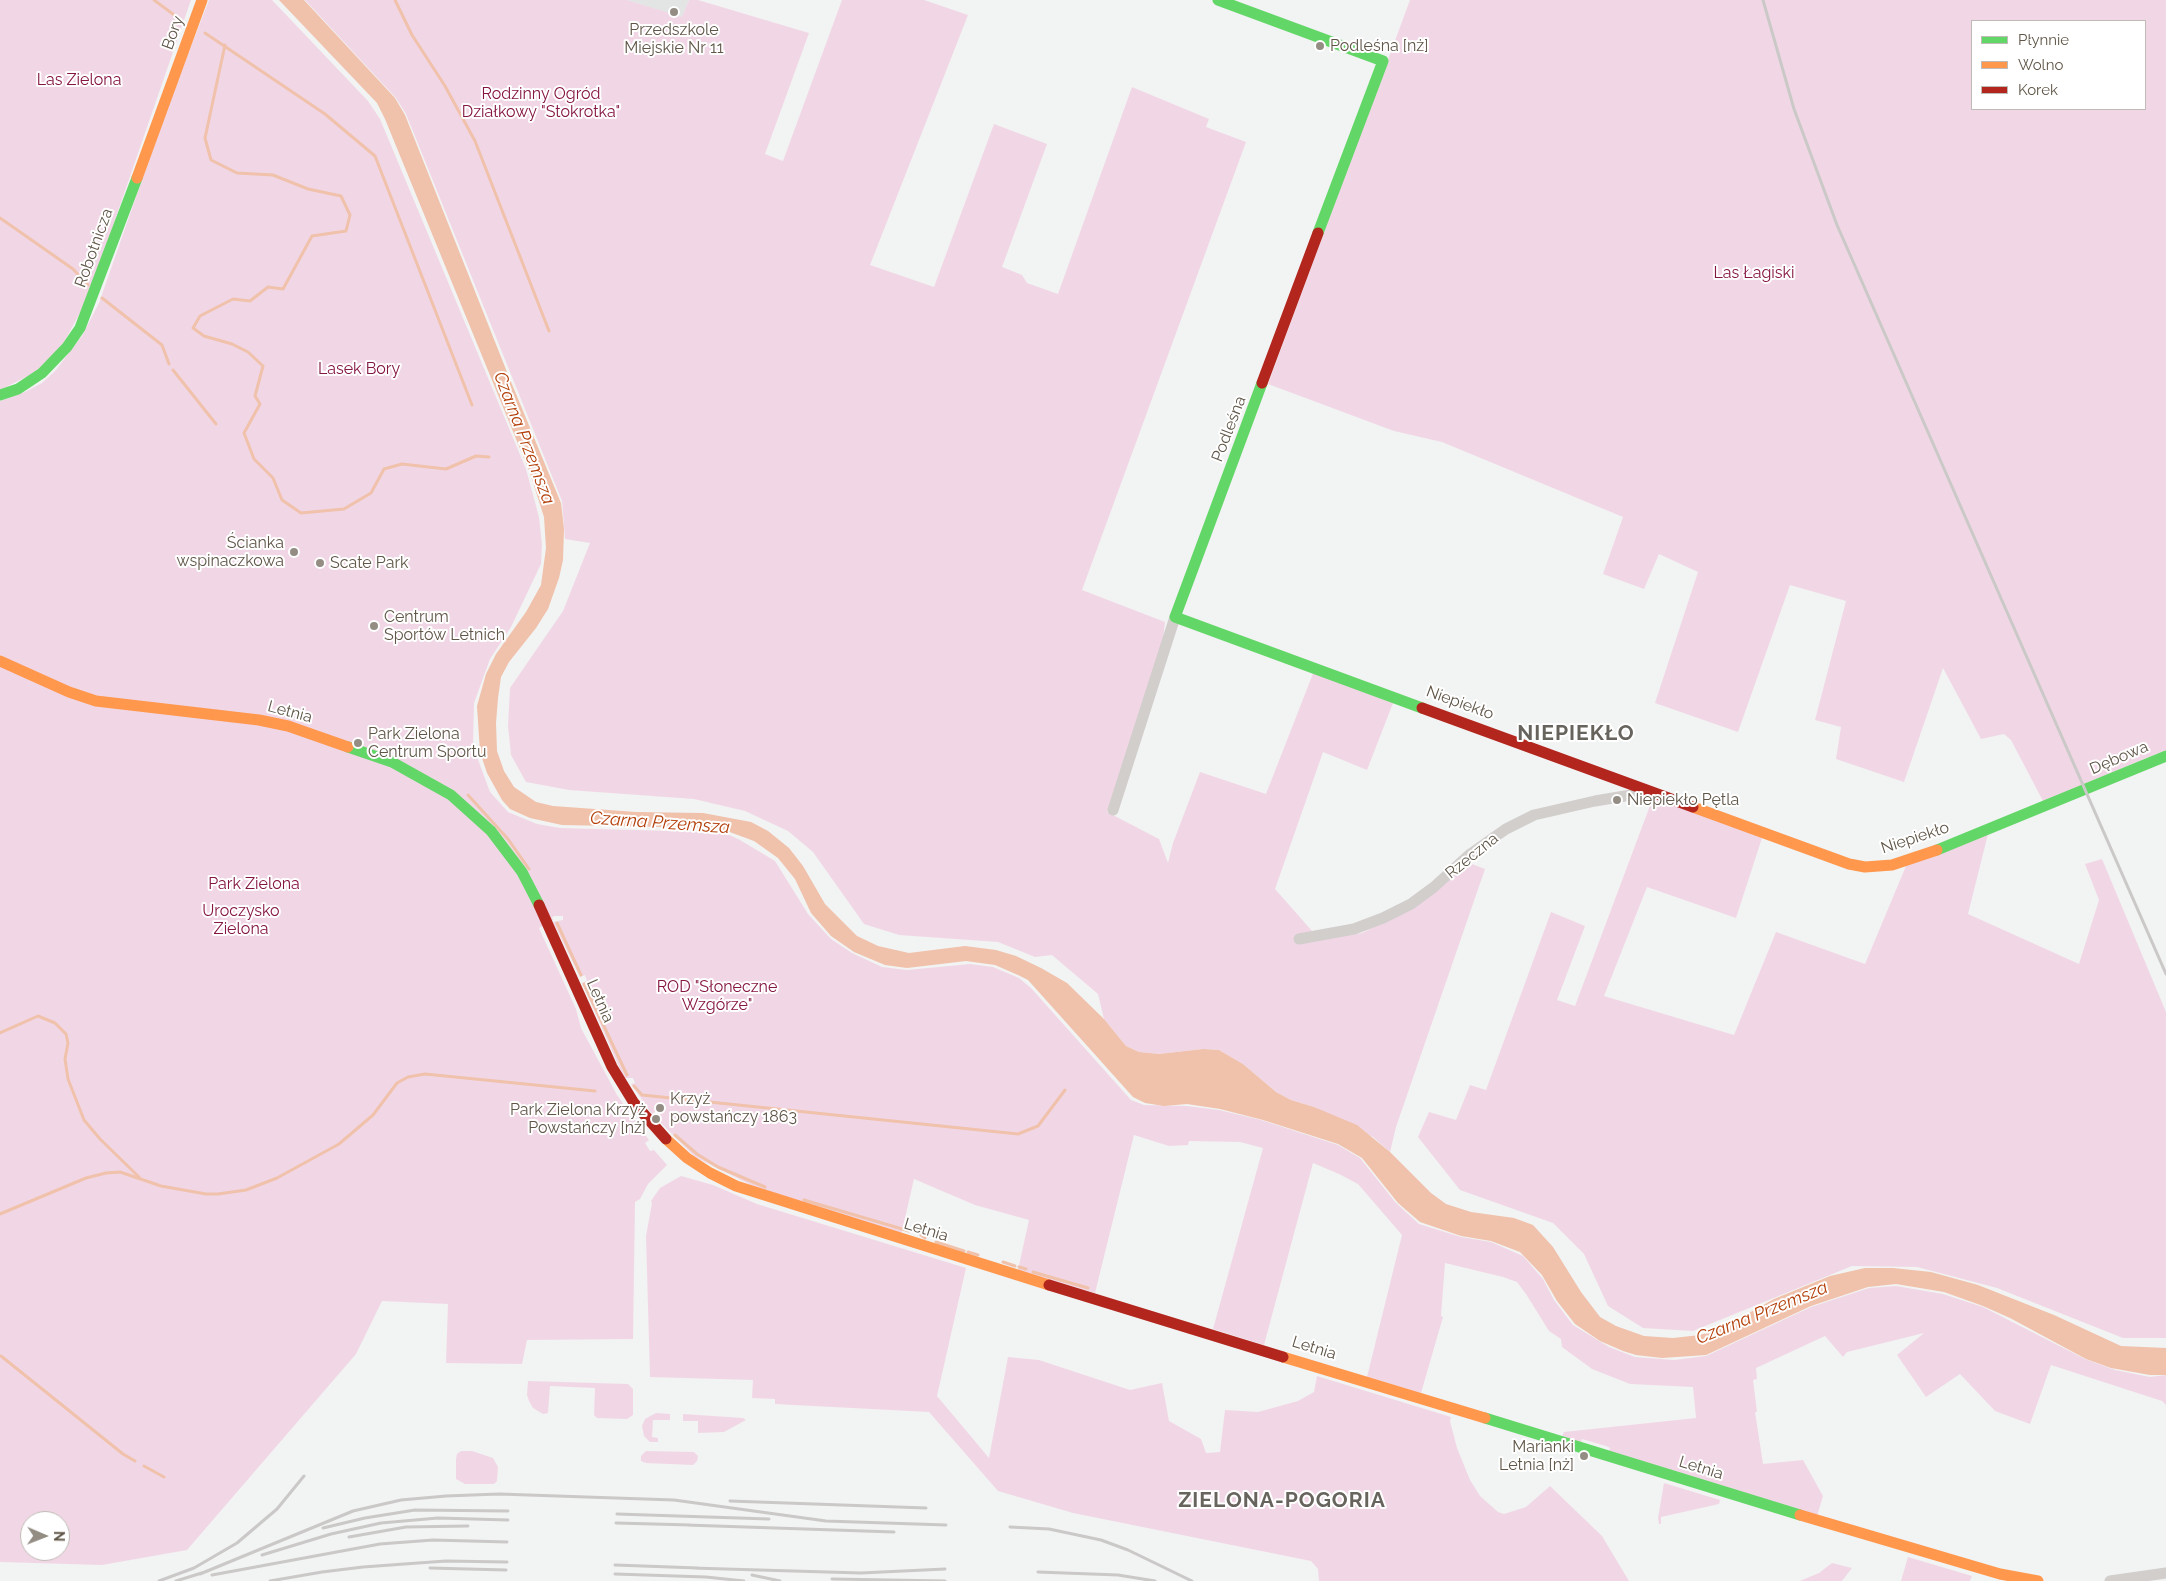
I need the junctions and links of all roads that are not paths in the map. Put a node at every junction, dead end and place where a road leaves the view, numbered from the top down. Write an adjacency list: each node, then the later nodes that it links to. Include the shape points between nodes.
1 (202, 0): 3 (street, Bory)
2 (1218, 0): 5 (street, Podleśna, via 1383,61)
3 (174, 77): 4 (street, Robotnicza, via 80,328 42,373 18,389)
4 (0, 395)
5 (1175, 617): 8 (street, Niepiekło); 9 (street, Podleśna)
6 (0, 661): 13 (street, Letnia, via 78,696 105,704 247,718 288,726 392,762 451,796 491,831 522,872 612,1067 634,1103 687,1158 736,1186 915,1244 1865,1535 2000,1574)
7 (2166, 756): 10 (street, Dębowa)
8 (1653, 791): 10 (street, Niepiekło, via 1865,868 1918,858); 11 (street, Rzeczna, via 1534,815 1506,828 1474,851 1411,904 1354,929)
9 (1113, 810)
10 (2016, 818)
11 (1299, 939)
12 (2166, 1573): 14 (street)
13 (2038, 1581)
14 (2110, 1581)

